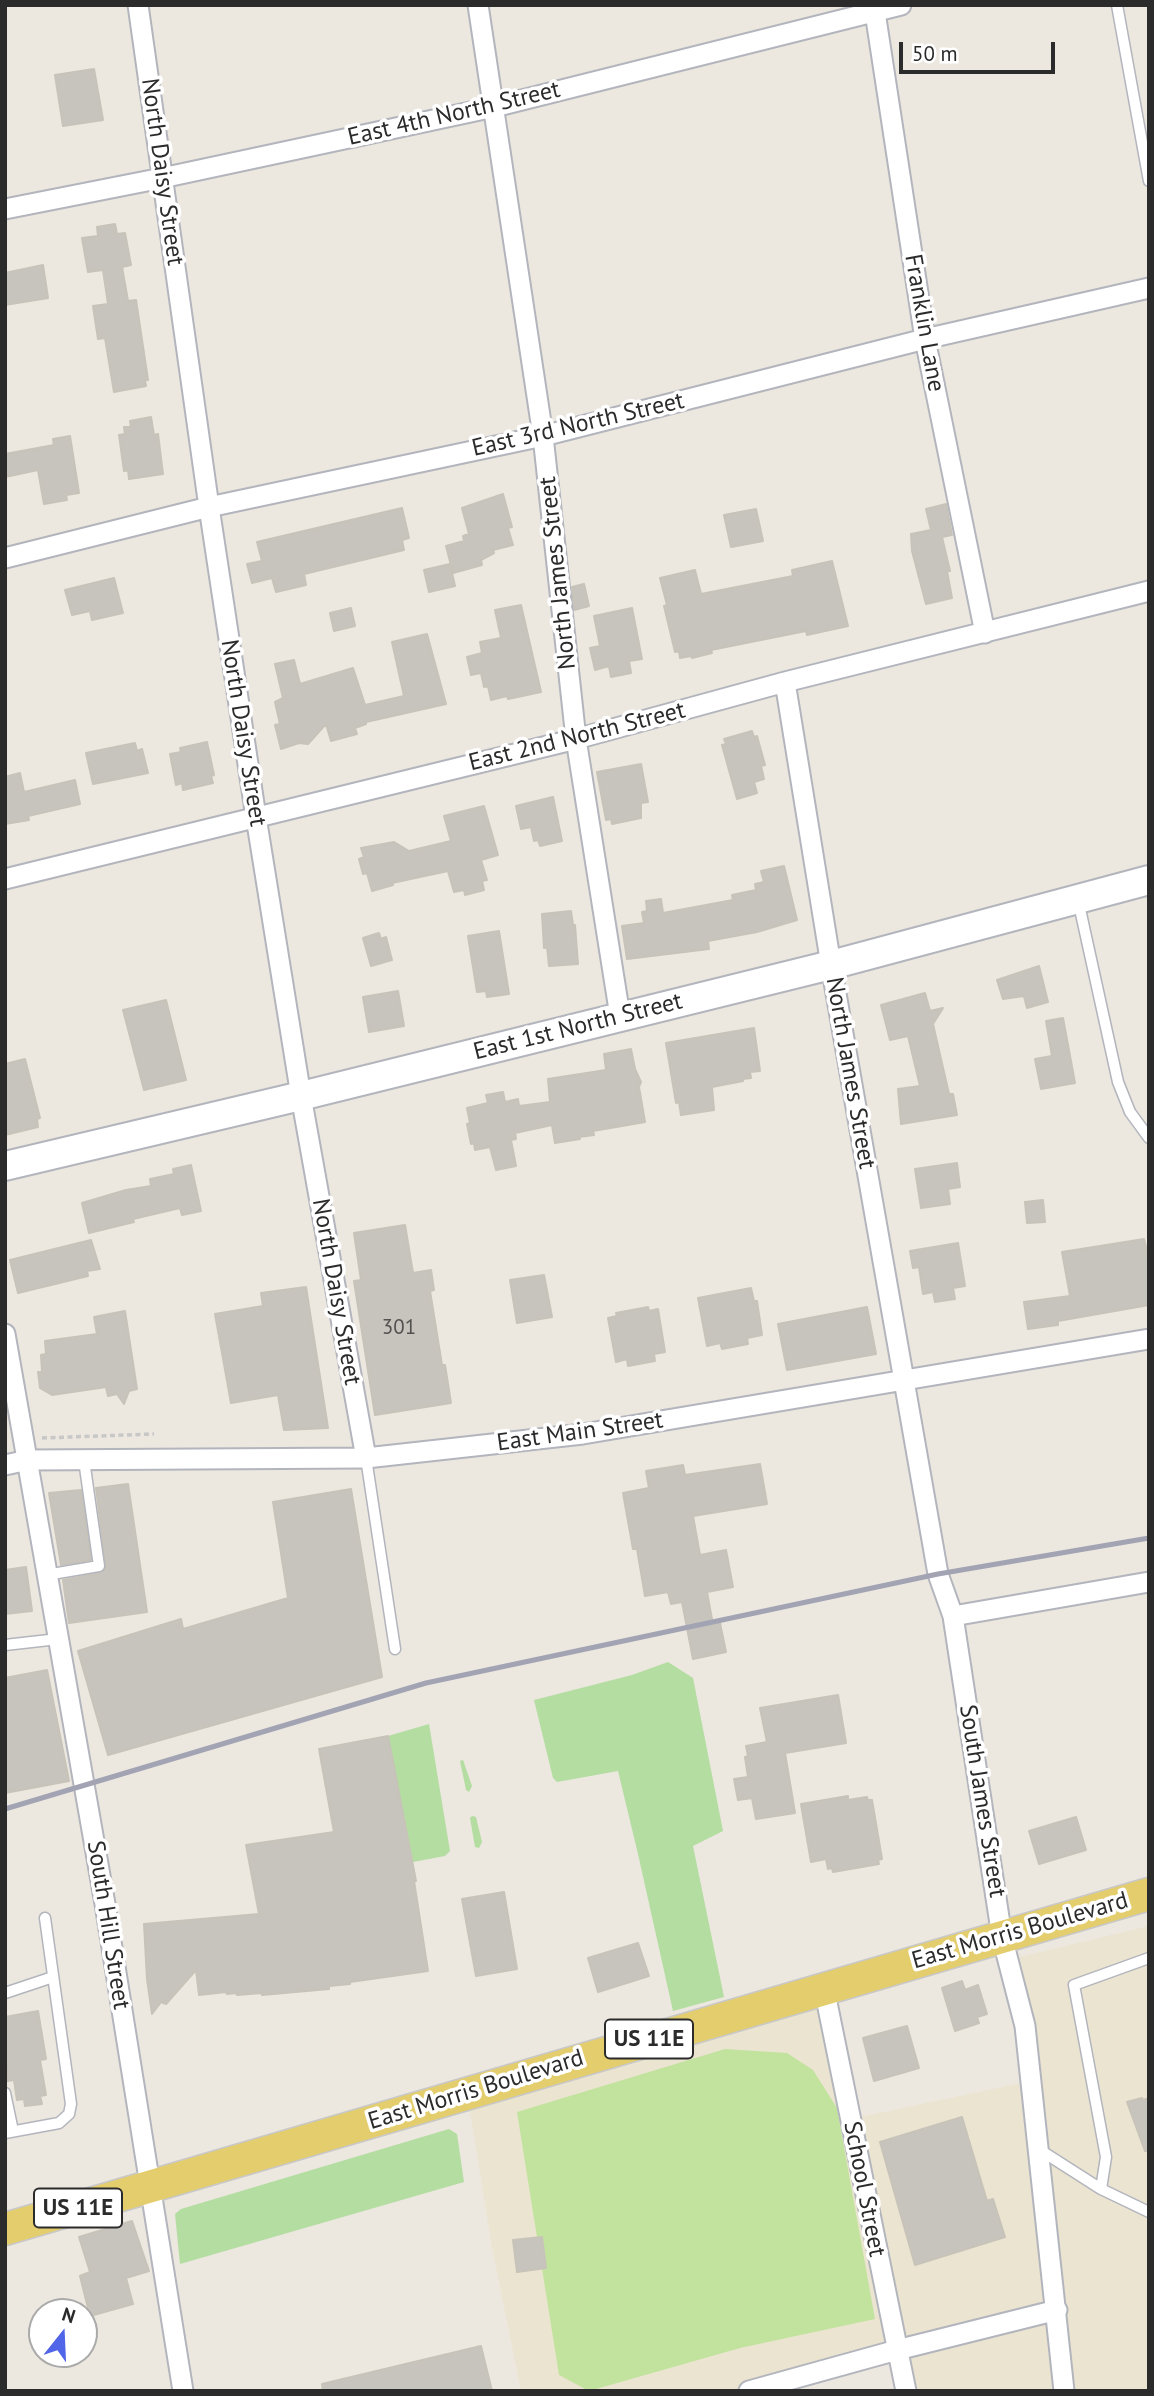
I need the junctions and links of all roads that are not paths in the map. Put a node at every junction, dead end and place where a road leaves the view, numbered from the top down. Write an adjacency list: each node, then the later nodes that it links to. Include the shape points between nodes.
1 (138, 5): 7 (street, North Daisy Street)
2 (478, 5): 6 (street, North James Street)
3 (901, 5): 5 (street, East 4th North Street)
4 (1117, 5): 8 (lane)
5 (875, 12): 6 (street, East 4th North Street); 11 (street, Franklin Lane)
6 (494, 107): 7 (street, East 4th North Street); 12 (street, North James Street)
7 (162, 178): 9 (street, East 4th North Street); 13 (street, North Daisy Street)
8 (1149, 181)
9 (5, 209)
10 (1149, 288): 11 (street, East 3rd North Street)
11 (925, 339): 12 (street, East 3rd North Street); 16 (street, Franklin Lane)
12 (543, 436): 13 (street, East 3rd North Street); 18 (street, North James Street)
13 (209, 507): 14 (street, East 3rd North Street); 19 (street, North Daisy Street)
14 (5, 558)
15 (1149, 591): 16 (street, East 2nd North Street)
16 (985, 633): 17 (street, East 2nd North Street)
17 (785, 682): 18 (street, East 2nd North Street); 23 (street, North James Street)
18 (576, 739): 19 (street, East 2nd North Street); 24 (street, North James Street)
19 (256, 817): 20 (street, East 2nd North Street); 25 (street, North Daisy Street)
20 (5, 879)
21 (1149, 880): 22 (main road, East 1st North Street)
22 (1078, 899): 23 (main road, East 1st North Street); 26 (lane, via 1118,1082 1129,1112)
23 (831, 965): 24 (main road, East 1st North Street); 30 (street, North James Street)
24 (620, 1016): 25 (main road, East 1st North Street)
25 (301, 1096): 27 (main road, East 1st North Street); 31 (street, North Daisy Street)
26 (1149, 1138)
27 (5, 1166)
28 (5, 1334): 32 (street, South Hill Street)
29 (1149, 1339): 30 (street, East Main Street)
30 (904, 1381): 31 (street, East Main Street, via 583,1434); 37 (street, South James Street, via 938,1574)
31 (366, 1458): 33 (street, East Main Street); 40 (lane)
32 (28, 1460): 33 (street, East Main Street); 34 (street, East Main Street); 35 (street, South Hill Street)
33 (84, 1460): 35 (lane, via 99,1566)
34 (5, 1465)
35 (46, 1575): 38 (street, South Hill Street)
36 (1149, 1582): 37 (street)
37 (953, 1616): 43 (street, South James Street)
38 (58, 1639): 39 (lane); 51 (street, South Hill Street)
39 (5, 1645)
40 (395, 1649)
41 (1149, 1894): 43 (main road, East Morris Boulevard / US 11E)
42 (45, 1918): 45 (lane)
43 (1003, 1937): 46 (main road, East Morris Boulevard / US 11E); 50 (street, South James Street, via 1025,2026)
44 (1149, 1958): 52 (lane, via 1074,1985 1106,2157)
45 (53, 1978): 47 (lane); 49 (lane, via 69,2114 59,2123)
46 (824, 1988): 51 (main road, East Morris Boulevard / US 11E); 56 (street, School Street)
47 (5, 1993)
48 (5, 2093): 49 (lane)
49 (9, 2132)
50 (1040, 2149): 52 (lane); 55 (street, South James Street)
51 (151, 2188): 54 (main road, East Morris Boulevard / US 11E); 57 (street, South Hill Street)
52 (1101, 2189): 53 (lane)
53 (1149, 2212)
54 (5, 2229)
55 (1057, 2310): 56 (street); 60 (street, South James Street)
56 (897, 2350): 58 (street); 59 (street, School Street)
57 (183, 2391)
58 (749, 2391)
59 (905, 2391)
60 (1064, 2391)

